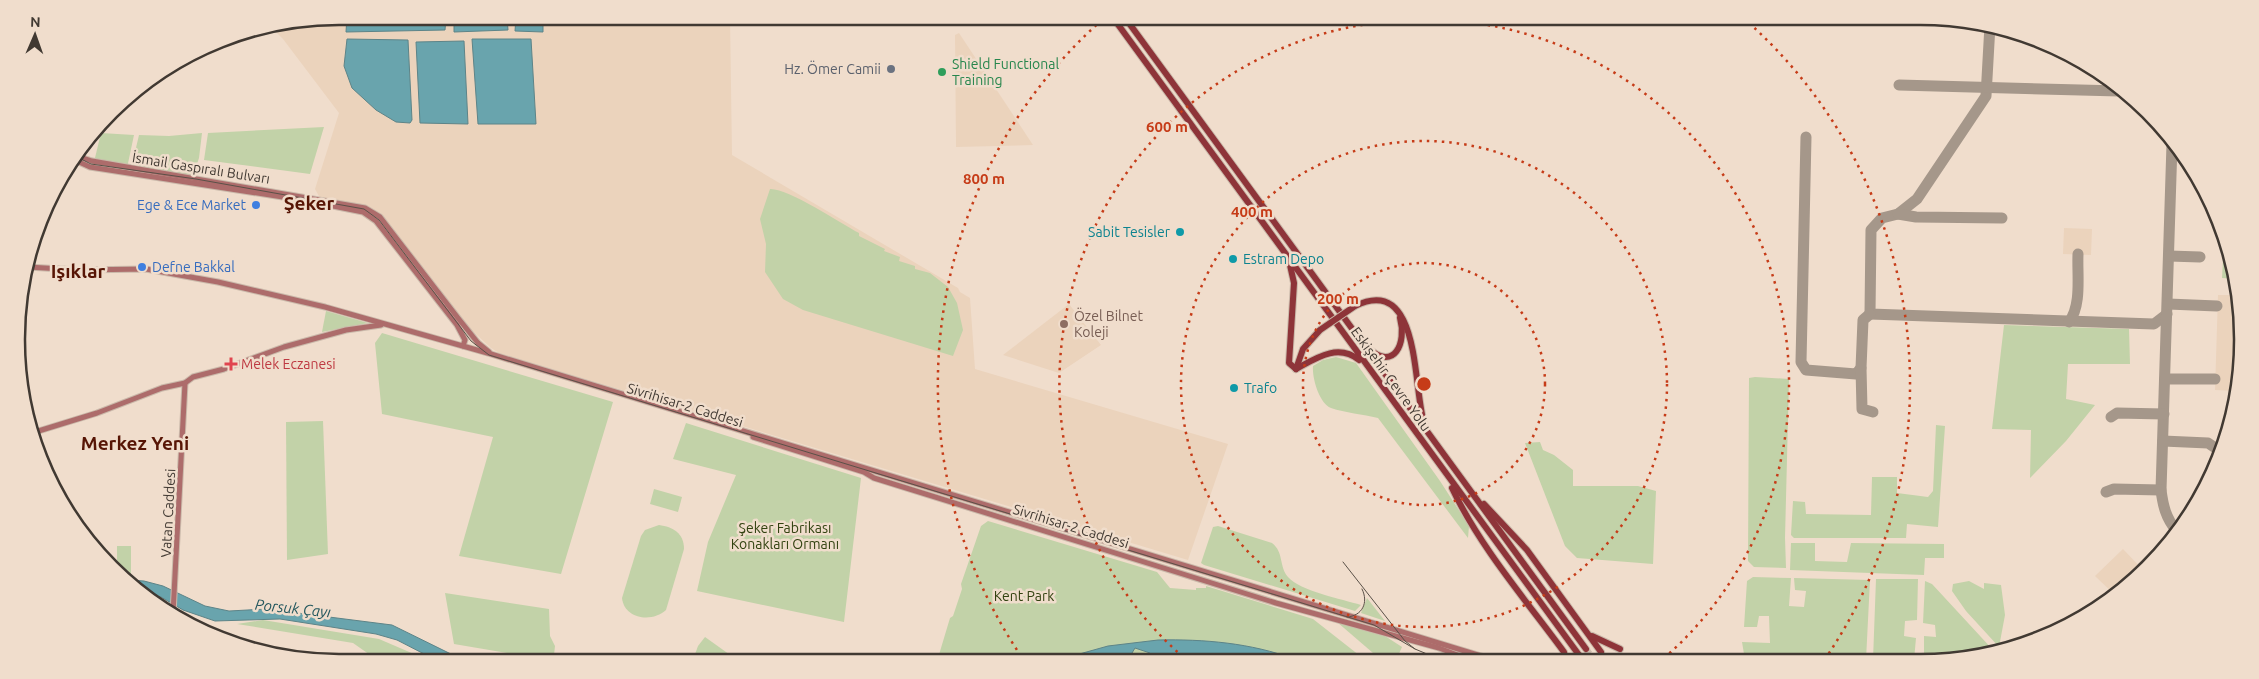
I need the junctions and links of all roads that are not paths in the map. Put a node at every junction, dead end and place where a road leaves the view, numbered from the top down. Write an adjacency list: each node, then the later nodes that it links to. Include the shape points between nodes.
1 (1118, 25): 5 (highway, Eskişehir Çevre Yolu)
2 (1130, 25): 9 (highway, Eskişehir Çevre Yolu)
3 (83, 158): 11 (main road, İsmail Gaspıralı Bulvarı, via 365,208 380,216 478,343)
4 (80, 162): 10 (main road, via 90,167 364,212 376,220 457,325 465,340)
5 (1287, 258): 12 (highway, Eskişehir Çevre Yolu); 13 (highway, via 1294,282 1289,363)
6 (34, 267): 8 (main road, via 146,269 244,288)
7 (1397, 310): 9 (highway, via 1403,335 1400,348 1394,354 1378,355); 13 (highway, bridge, via 1376,300 1355,306 1320,330 1303,349); 16 (highway, via 1410,336 1423,420)
8 (385, 324): 10 (main road, Sivrihisar-2 Caddesi); 14 (main road, via 346,330 284,347 192,377); 24 (main road, Sivrihisar-2 Caddesi, via 1276,603)
9 (1359, 339): 16 (highway, Eskişehir Çevre Yolu)
10 (463, 346): 11 (main road, Sivrihisar-2 Caddesi)
11 (491, 354): 25 (main road, Sivrihisar-2 Caddesi)
12 (1367, 367): 13 (highway, via 1353,356 1336,352 1322,354); 17 (highway, Eskişehir Çevre Yolu)
13 (1296, 369)
14 (185, 383): 15 (main road); 19 (main road, Vatan Caddesi)
15 (39, 431)
16 (1429, 436): 18 (highway, Eskişehir Çevre Yolu)
17 (1446, 475): 26 (highway, via 1459,502 1503,569); 27 (highway, Eskişehir Çevre Yolu)
18 (1464, 483): 20 (highway, via 1528,550); 21 (highway, Eskişehir Çevre Yolu)
19 (173, 606)
20 (1589, 634): 22 (highway); 23 (highway)
21 (1586, 649)
22 (1620, 649)
23 (1601, 652)
24 (1453, 654)
25 (1475, 654)
26 (1564, 654)
27 (1578, 654)

